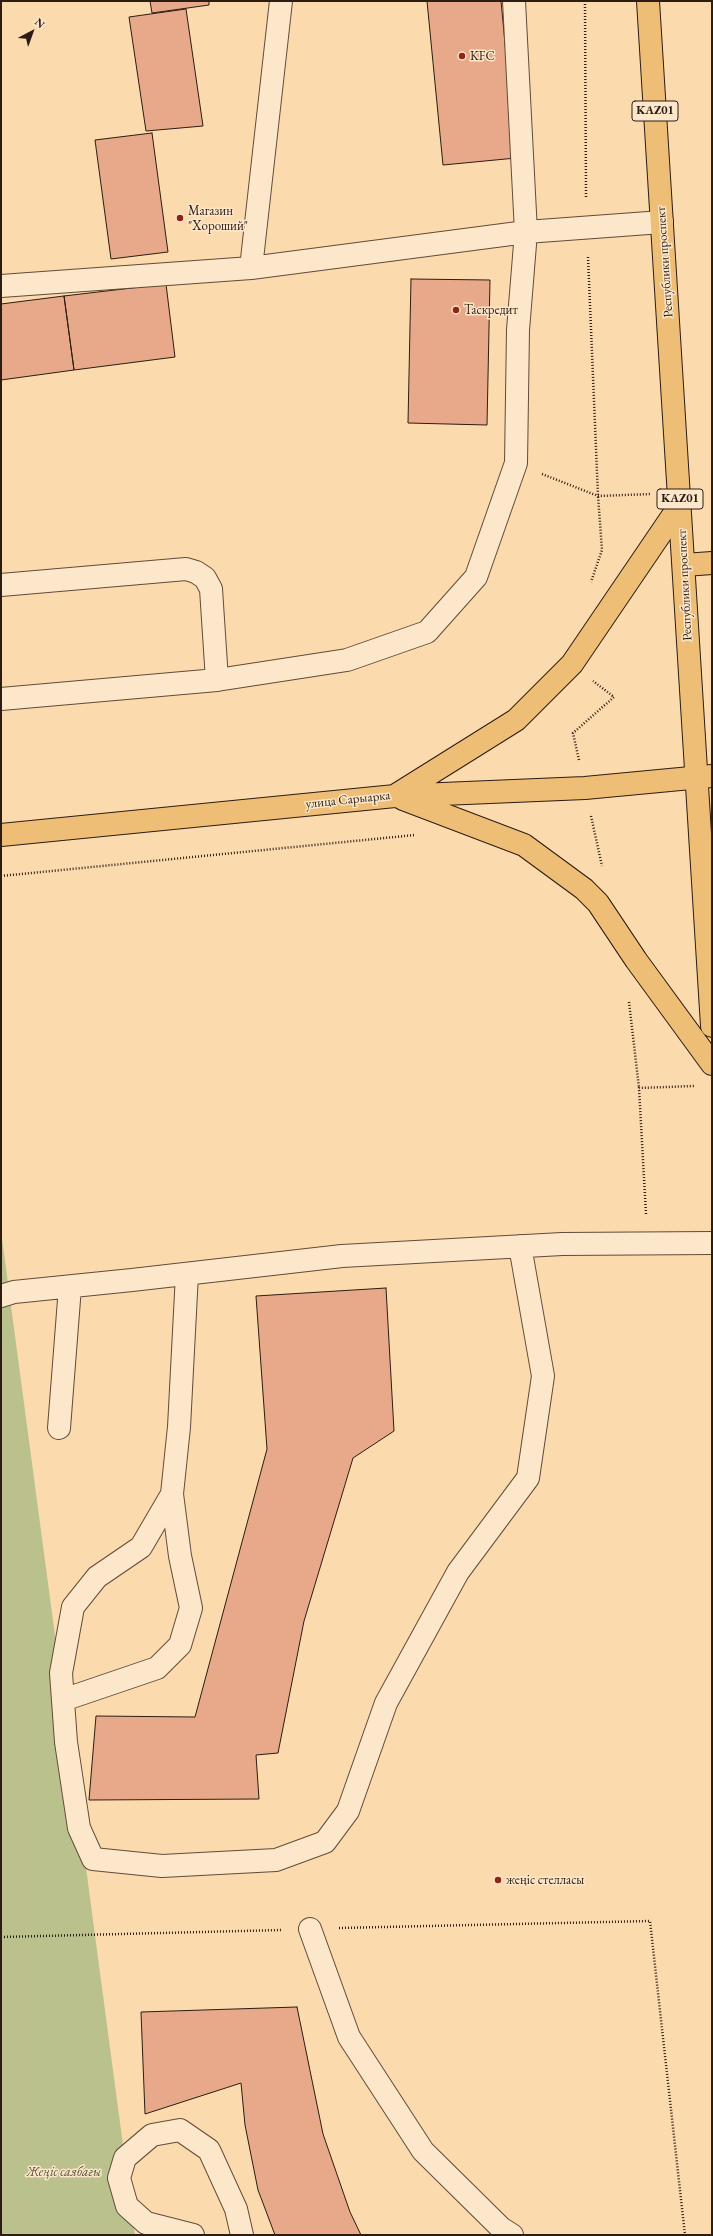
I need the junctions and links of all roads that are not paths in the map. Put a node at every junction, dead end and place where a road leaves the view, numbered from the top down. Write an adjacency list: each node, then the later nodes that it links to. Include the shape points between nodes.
1 (280, 1): 6 (street)
2 (514, 1): 5 (street)
3 (648, 1): 4 (main road, Республики проспект / KАZ01)
4 (662, 222): 5 (street); 8 (main road, Республики проспект / KАZ01)
5 (526, 232): 6 (street); 12 (street, via 518,330 516,463 476,577 427,632 346,660)
6 (251, 268): 7 (street)
7 (1, 286)
8 (680, 499): 10 (main road, Республики проспект / KАZ01); 15 (main road, via 582,650 555,681 516,720)
9 (712, 563): 10 (main road)
10 (684, 565): 14 (main road, Республики проспект / KАZ01)
11 (1, 584): 12 (street, via 186,569 196,572 205,578 211,589)
12 (217, 680): 13 (street)
13 (1, 699)
14 (704, 776): 15 (main road, улица Сарыарка, via 585,788); 17 (main road, Республики проспект / KАZ01)
15 (395, 796): 16 (main road, улица Сарыарка); 19 (main road, via 524,845 584,889 598,903)
16 (1, 835)
17 (710, 968): 18 (main road, Республики проспект / KАZ01)
18 (712, 1026)
19 (712, 1064)
20 (712, 1243): 21 (street)
21 (520, 1246): 22 (street, via 342,1256); 27 (street, via 543,1376 528,1478 458,1572 386,1703 348,1811 325,1842 276,1860 162,1866 93,1859 79,1828 66,1742)
22 (187, 1274): 23 (street); 26 (street)
23 (70, 1287): 24 (street, via 14,1292); 25 (street)
24 (1, 1296)
25 (59, 1428)
26 (172, 1494): 27 (street, via 141,1547 97,1577 73,1607 61,1673); 27 (street, via 180,1556 191,1608 180,1645 157,1668)
27 (63, 1700)
28 (310, 1929): 31 (street, via 349,2036 423,2151)
29 (193, 2235): 30 (street, via 146,2223 127,2206 119,2178 125,2158 152,2135 180,2130 209,2150 236,2209)
30 (242, 2235)
31 (512, 2235)

